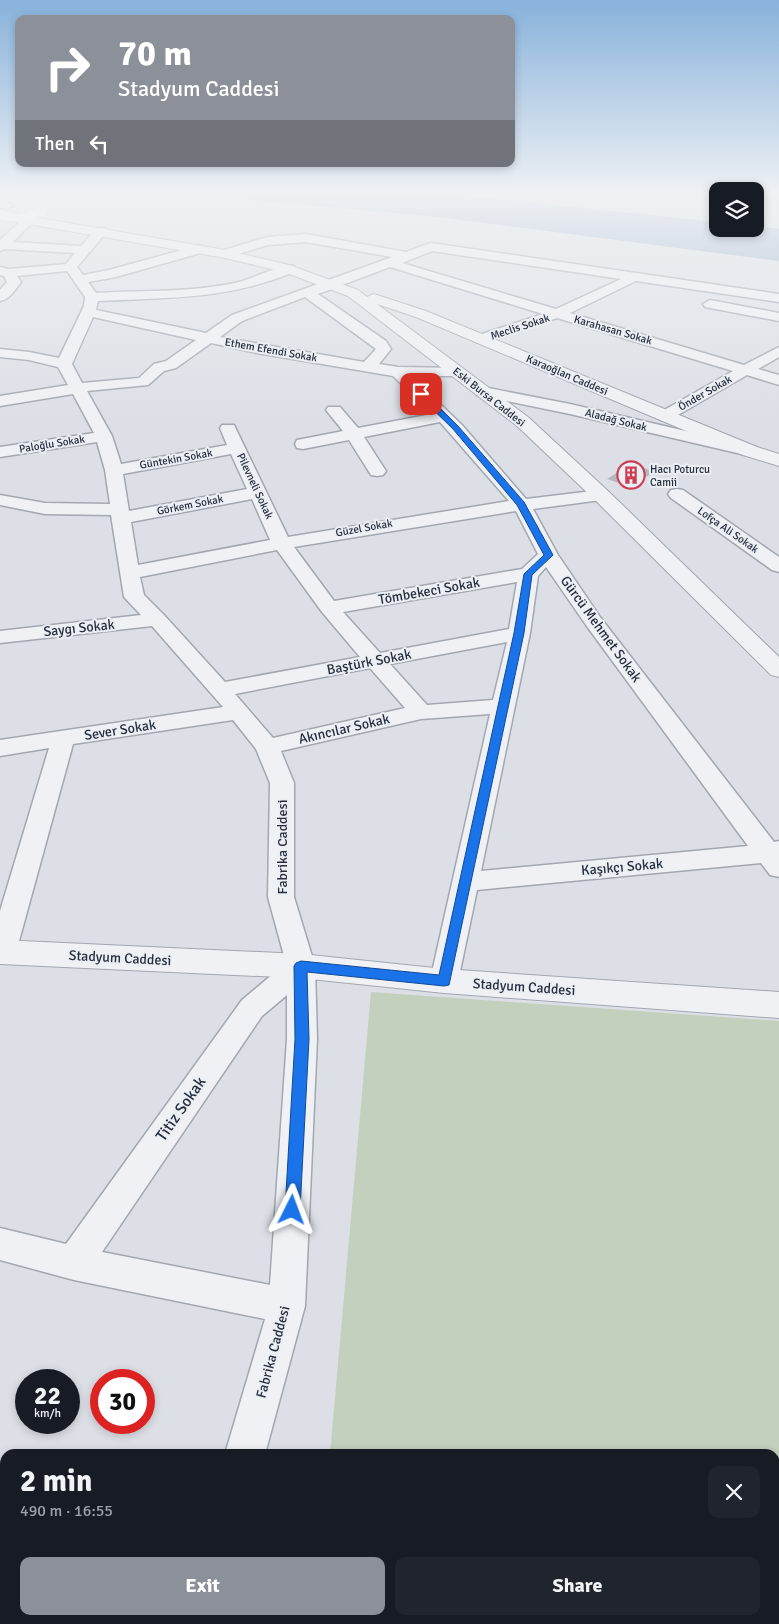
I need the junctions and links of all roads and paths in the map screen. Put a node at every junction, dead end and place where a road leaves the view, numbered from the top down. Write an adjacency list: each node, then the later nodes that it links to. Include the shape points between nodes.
1 (47, 269): 10 (street)
2 (71, 269): 12 (street)
3 (131, 269): 12 (street)
4 (288, 269): 18 (street, via 267,280 229,289 190,295)
5 (291, 269): 13 (street, Eski Bursa Caddesi)
6 (374, 269): 13 (street)
7 (408, 269): 24 (street, Karahasan Sokak)
8 (496, 269): 14 (street)
9 (578, 269): 11 (street)
10 (5, 272): 19 (street, via 14,282)
11 (634, 277): 14 (street, Meclis Sokak); 21 (street)
12 (80, 280): 20 (street)
13 (334, 284): 15 (street); 17 (street, Eski Bursa Caddesi)
14 (618, 286): 16 (street); 24 (street, Meclis Sokak)
15 (308, 292): 27 (street, via 237,318); 32 (street, via 381,344 384,349)
16 (647, 292)
17 (353, 293): 28 (street, Karaoğlan Caddesi, via 421,314); 34 (street, Eski Bursa Caddesi)
18 (148, 295): 20 (street); 26 (street)
19 (0, 297)
20 (92, 297): 23 (street)
21 (779, 298)
22 (695, 301): 25 (street)
23 (88, 312): 26 (street, Ethem Efendi Sokak); 31 (street)
24 (559, 314): 28 (street, Meclis Sokak); 33 (street, Karahasan Sokak)
25 (779, 317)
26 (132, 322): 27 (street, Ethem Efendi Sokak)
27 (207, 339): 32 (street, Ethem Efendi Sokak); 37 (street, via 171,365 159,367 142,382)
28 (481, 339): 42 (street, Karaoğlan Caddesi)
29 (779, 351): 33 (street, Önder Sokak)
30 (0, 354): 31 (street, via 29,356)
31 (64, 364): 37 (street, Fabrika Caddesi)
32 (368, 366): 35 (street, Ethem Efendi Sokak)
33 (744, 370): 36 (street, Karahasan Sokak); 42 (street, Önder Sokak)
34 (456, 371): 35 (street, Ethem Efendi Sokak); 38 (street, Eski Bursa Caddesi)
35 (398, 372): 41 (street, Gürcü Mehmet Sokak)
36 (779, 380)
37 (78, 389): 39 (street); 45 (street, Fabrika Caddesi)
38 (482, 392): 48 (street, Aladağ Sokak); 55 (street, Eski Bursa Caddesi, via 522,421)
39 (0, 401)
40 (334, 410): 44 (street)
41 (444, 416): 44 (street); 57 (street, Gürcü Mehmet Sokak)
42 (665, 416): 48 (street, Karaoğlan Caddesi)
43 (228, 428): 47 (street, Pilevneli Sokak)
44 (354, 434): 46 (street); 52 (street)
45 (104, 436): 49 (street, Paloğlu Sokak); 51 (street, Fabrika Caddesi)
46 (303, 444)
47 (237, 448): 51 (street, Güntekin Sokak); 53 (street, Pilevneli Sokak)
48 (750, 451): 50 (street, Karaoğlan Caddesi)
49 (0, 452)
50 (779, 460)
51 (114, 470): 58 (street, Fabrika Caddesi)
52 (377, 471)
53 (258, 492): 58 (street, Görkem Sokak); 59 (street, Pilevneli Sokak)
54 (677, 494): 61 (street, Lofça Ali Sokak)
55 (601, 495): 57 (street, Güzel Sokak); 69 (street, Eski Bursa Caddesi)
56 (0, 500): 58 (street, Görkem Sokak, via 61,511)
57 (521, 504): 59 (street, Güzel Sokak); 60 (street, Gürcü Mehmet Sokak)
58 (120, 513): 62 (street, Fabrika Caddesi)
59 (281, 543): 62 (street, Güzel Sokak); 64 (street, Pilevneli Sokak)
60 (548, 555): 63 (street); 77 (street, Gürcü Mehmet Sokak, via 593,621)
61 (779, 566)
62 (129, 573): 65 (street, Fabrika Caddesi, via 134,597)
63 (528, 574): 64 (street, Tömbekeci Sokak); 66 (street)
64 (330, 608): 68 (street, Pilevneli Sokak)
65 (157, 619): 67 (street, Saygı Sokak); 70 (street, Fabrika Caddesi)
66 (519, 633): 68 (street, Baştürk Sokak); 71 (street)
67 (0, 637)
68 (376, 661): 70 (street, Baştürk Sokak); 73 (street, Pilevneli Sokak)
69 (779, 670)
70 (219, 690): 72 (street, Fabrika Caddesi)
71 (504, 706): 73 (street, Akıncılar Sokak); 78 (street)
72 (239, 712): 74 (street, Sever Sokak); 75 (street, Fabrika Caddesi)
73 (421, 712): 75 (street, Akıncılar Sokak)
74 (64, 739): 76 (street, Sever Sokak); 79 (street)
75 (266, 747): 80 (street, Fabrika Caddesi, via 282,783 281,896)
76 (0, 748)
77 (775, 857): 78 (street, Kaşıkçı Sokak)
78 (466, 882): 81 (street)
79 (1, 952): 80 (street, Stadyum Caddesi)
80 (301, 966): 81 (street, Stadyum Caddesi); 84 (street, Titiz Sokak, via 252,1008); 85 (street, Fabrika Caddesi, via 302,1039)
81 (444, 981): 82 (street, Stadyum Caddesi)
82 (779, 1005)
83 (0, 1244): 84 (street)
84 (74, 1263): 85 (street)
85 (287, 1306): 86 (street, Fabrika Caddesi)
86 (246, 1449)

